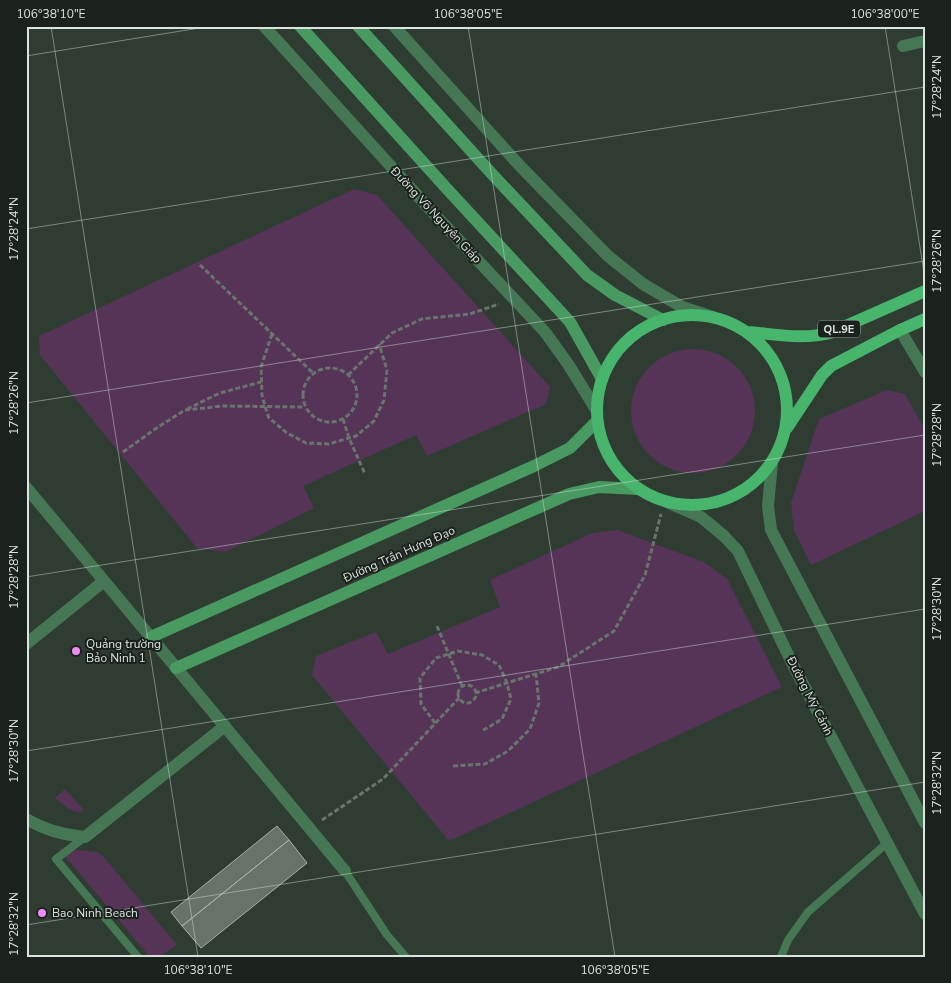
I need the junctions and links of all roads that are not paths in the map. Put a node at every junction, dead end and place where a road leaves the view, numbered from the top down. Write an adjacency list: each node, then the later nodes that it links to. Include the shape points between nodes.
1 (264, 26): 15 (street, Đường Võ Nguyên Giáp, via 545,332 568,364)
2 (300, 26): 14 (main road, Đường Võ Nguyên Giáp, via 570,322)
3 (358, 26): 10 (main road, via 587,275 615,295)
4 (394, 26): 8 (street, via 520,166 608,256 643,284 682,307)
5 (925, 41): 6 (street)
6 (903, 46)
7 (925, 292): 12 (main road, QL.9E, via 818,336)
8 (713, 317): 10 (main road, via 682,315); 12 (main road)
9 (925, 319): 11 (main road, QL.9E)
10 (663, 320): 14 (main road, via 629,338 610,360)
11 (900, 330): 13 (street); 16 (main road, QL.9E, via 831,366)
12 (747, 332): 16 (main road, via 766,348 782,374 788,404)
13 (925, 372)
14 (602, 379): 15 (main road)
15 (597, 416): 19 (main road, via 602,444 617,470); 22 (main road, Đường Trần Hưng Đạo, via 570,448 534,466)
16 (786, 430): 17 (main road)
17 (772, 463): 20 (main road, via 751,486 724,500 694,506); 27 (street, via 768,506 771,530)
18 (26, 488): 21 (street)
19 (638, 489): 20 (main road); 24 (main road, Đường Trần Hưng Đạo, via 599,487 569,494)
20 (667, 502): 29 (street, Đường Mỹ Cảnh, via 701,517 738,551)
21 (104, 581): 22 (street); 23 (street)
22 (151, 637): 24 (street)
23 (26, 644)
24 (176, 668): 25 (street)
25 (225, 726): 28 (street); 30 (street)
26 (26, 819): 28 (street, via 62,834)
27 (925, 823)
28 (85, 837): 32 (lane, via 56,859)
29 (886, 843): 31 (street, Đường Mỹ Cảnh); 34 (lane, via 808,912 788,940)
30 (346, 871): 33 (lane, via 387,935)
31 (925, 914)
32 (138, 957)
33 (406, 957)
34 (781, 957)

